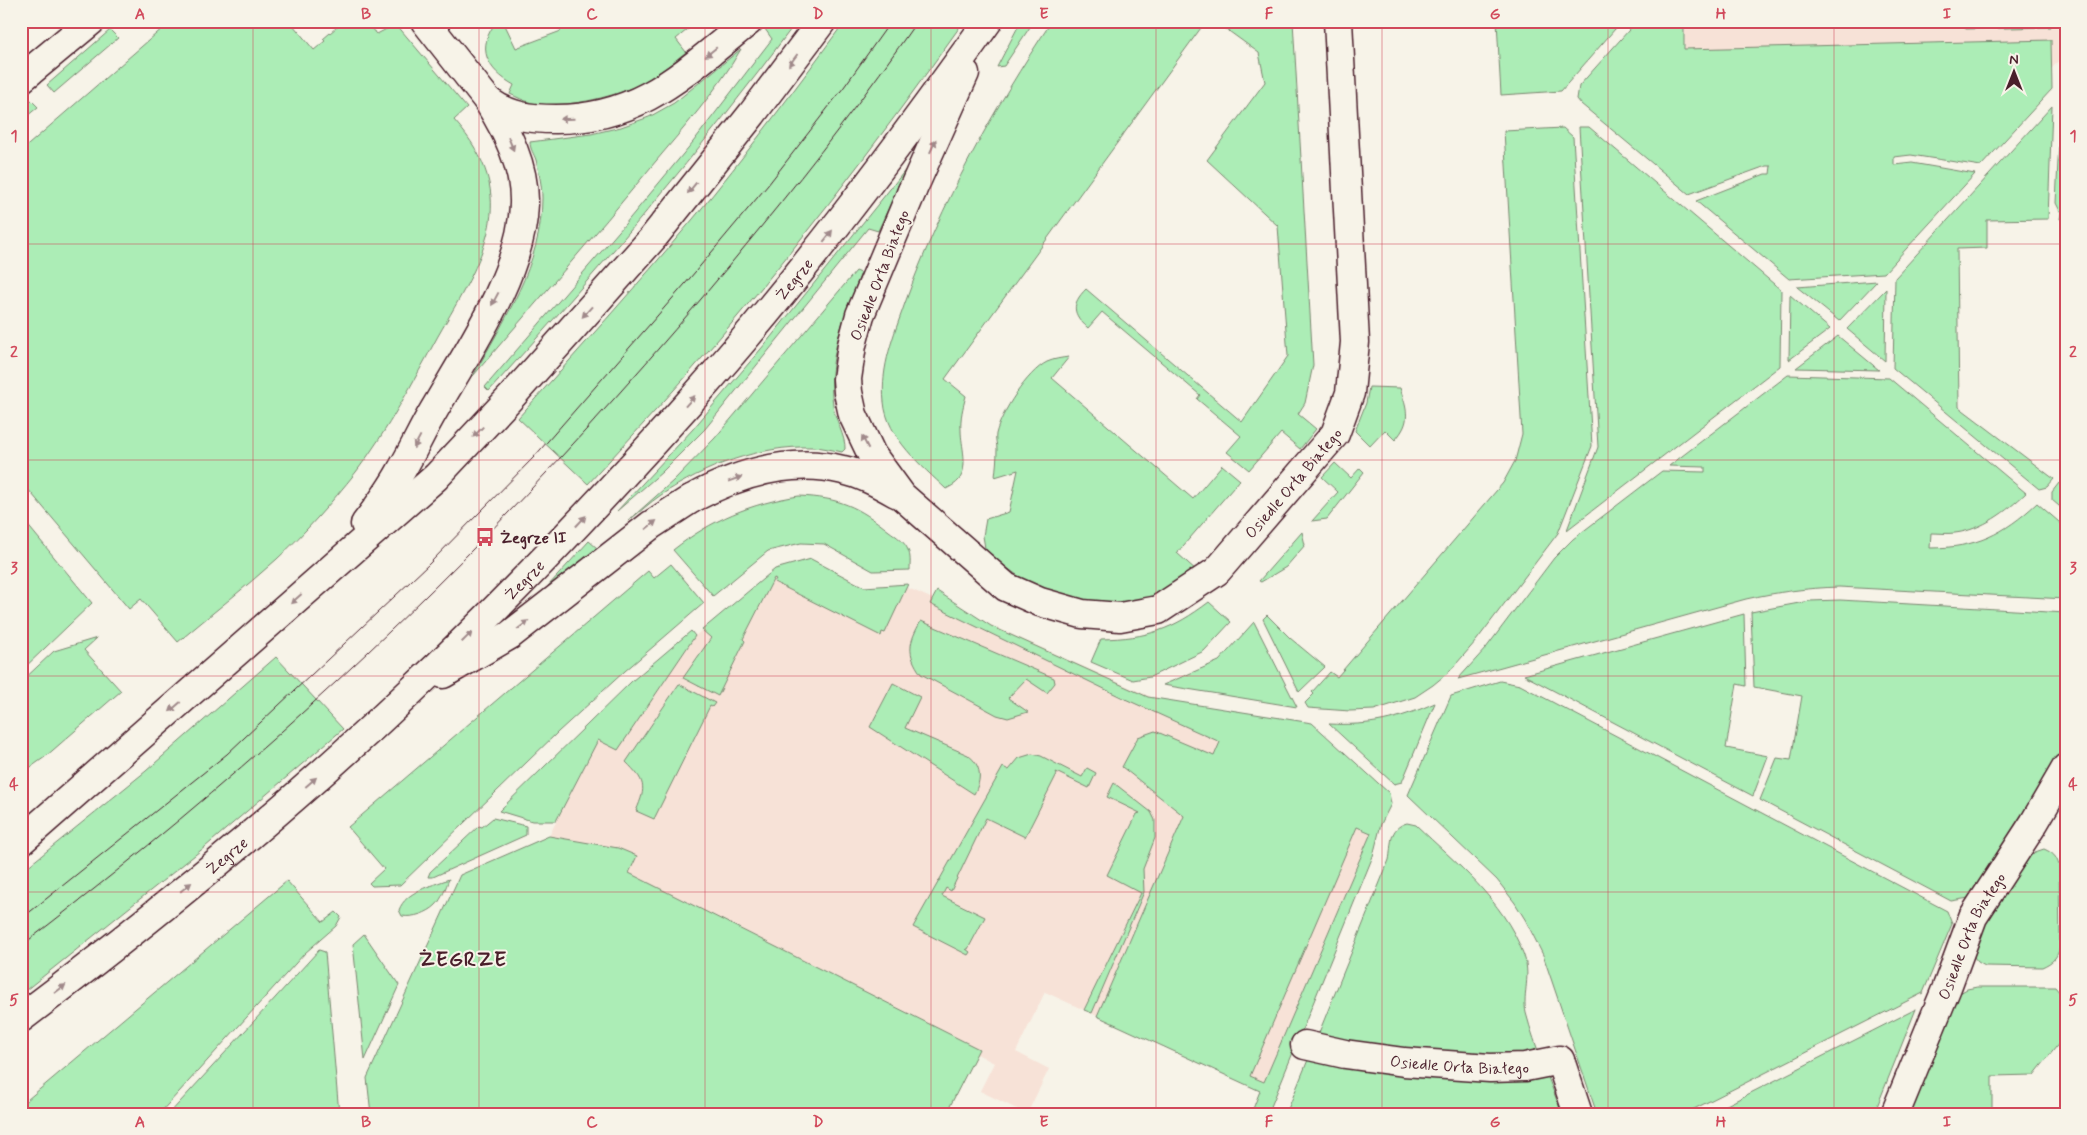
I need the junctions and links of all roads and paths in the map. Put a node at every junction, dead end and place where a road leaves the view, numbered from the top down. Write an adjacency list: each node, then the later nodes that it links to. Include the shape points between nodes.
1 (91, 21): 7 (street)
2 (748, 21): 8 (street, one-way to 8, via 676,79 623,109 587,118 527,119 513,116)
3 (822, 21): 10 (street, one-way to 10, via 652,239 585,315 436,476)
4 (988, 21): 9 (street, Osiedle Orła Białego, one-way to 4, via 864,441 850,403 847,379 852,345 860,314); 11 (street, Żegrze, one-way to 4, via 564,538 696,394 804,265 912,128)
5 (1338, 21): 9 (street, Osiedle Orła Białego, via 1354,342 1350,393 1334,434 1217,571 1158,610 1120,617 1082,614 1040,602 1006,586)
6 (426, 22): 8 (street)
7 (21, 79)
8 (488, 101): 10 (street, one-way to 10, via 511,143 523,190 523,220 514,260 468,352 400,473)
9 (902, 496): 11 (street, Osiedle Orła Białego, one-way to 9, via 510,636 663,516 708,490 764,470 798,466 845,470)
10 (332, 567): 13 (street, one-way to 13)
11 (407, 695): 16 (street, Żegrze, one-way to 11, via 256,830)
12 (2066, 768): 19 (street, Osiedle Orła Białego, via 1973,917 1948,987)
13 (78, 790): 14 (street); 15 (street)
14 (21, 823)
15 (21, 841)
16 (21, 1018)
17 (1305, 1045): 18 (street, Osiedle Orła Białego, via 1355,1056 1490,1068 1525,1067 1560,1060)
18 (1578, 1114)
19 (1894, 1114)

